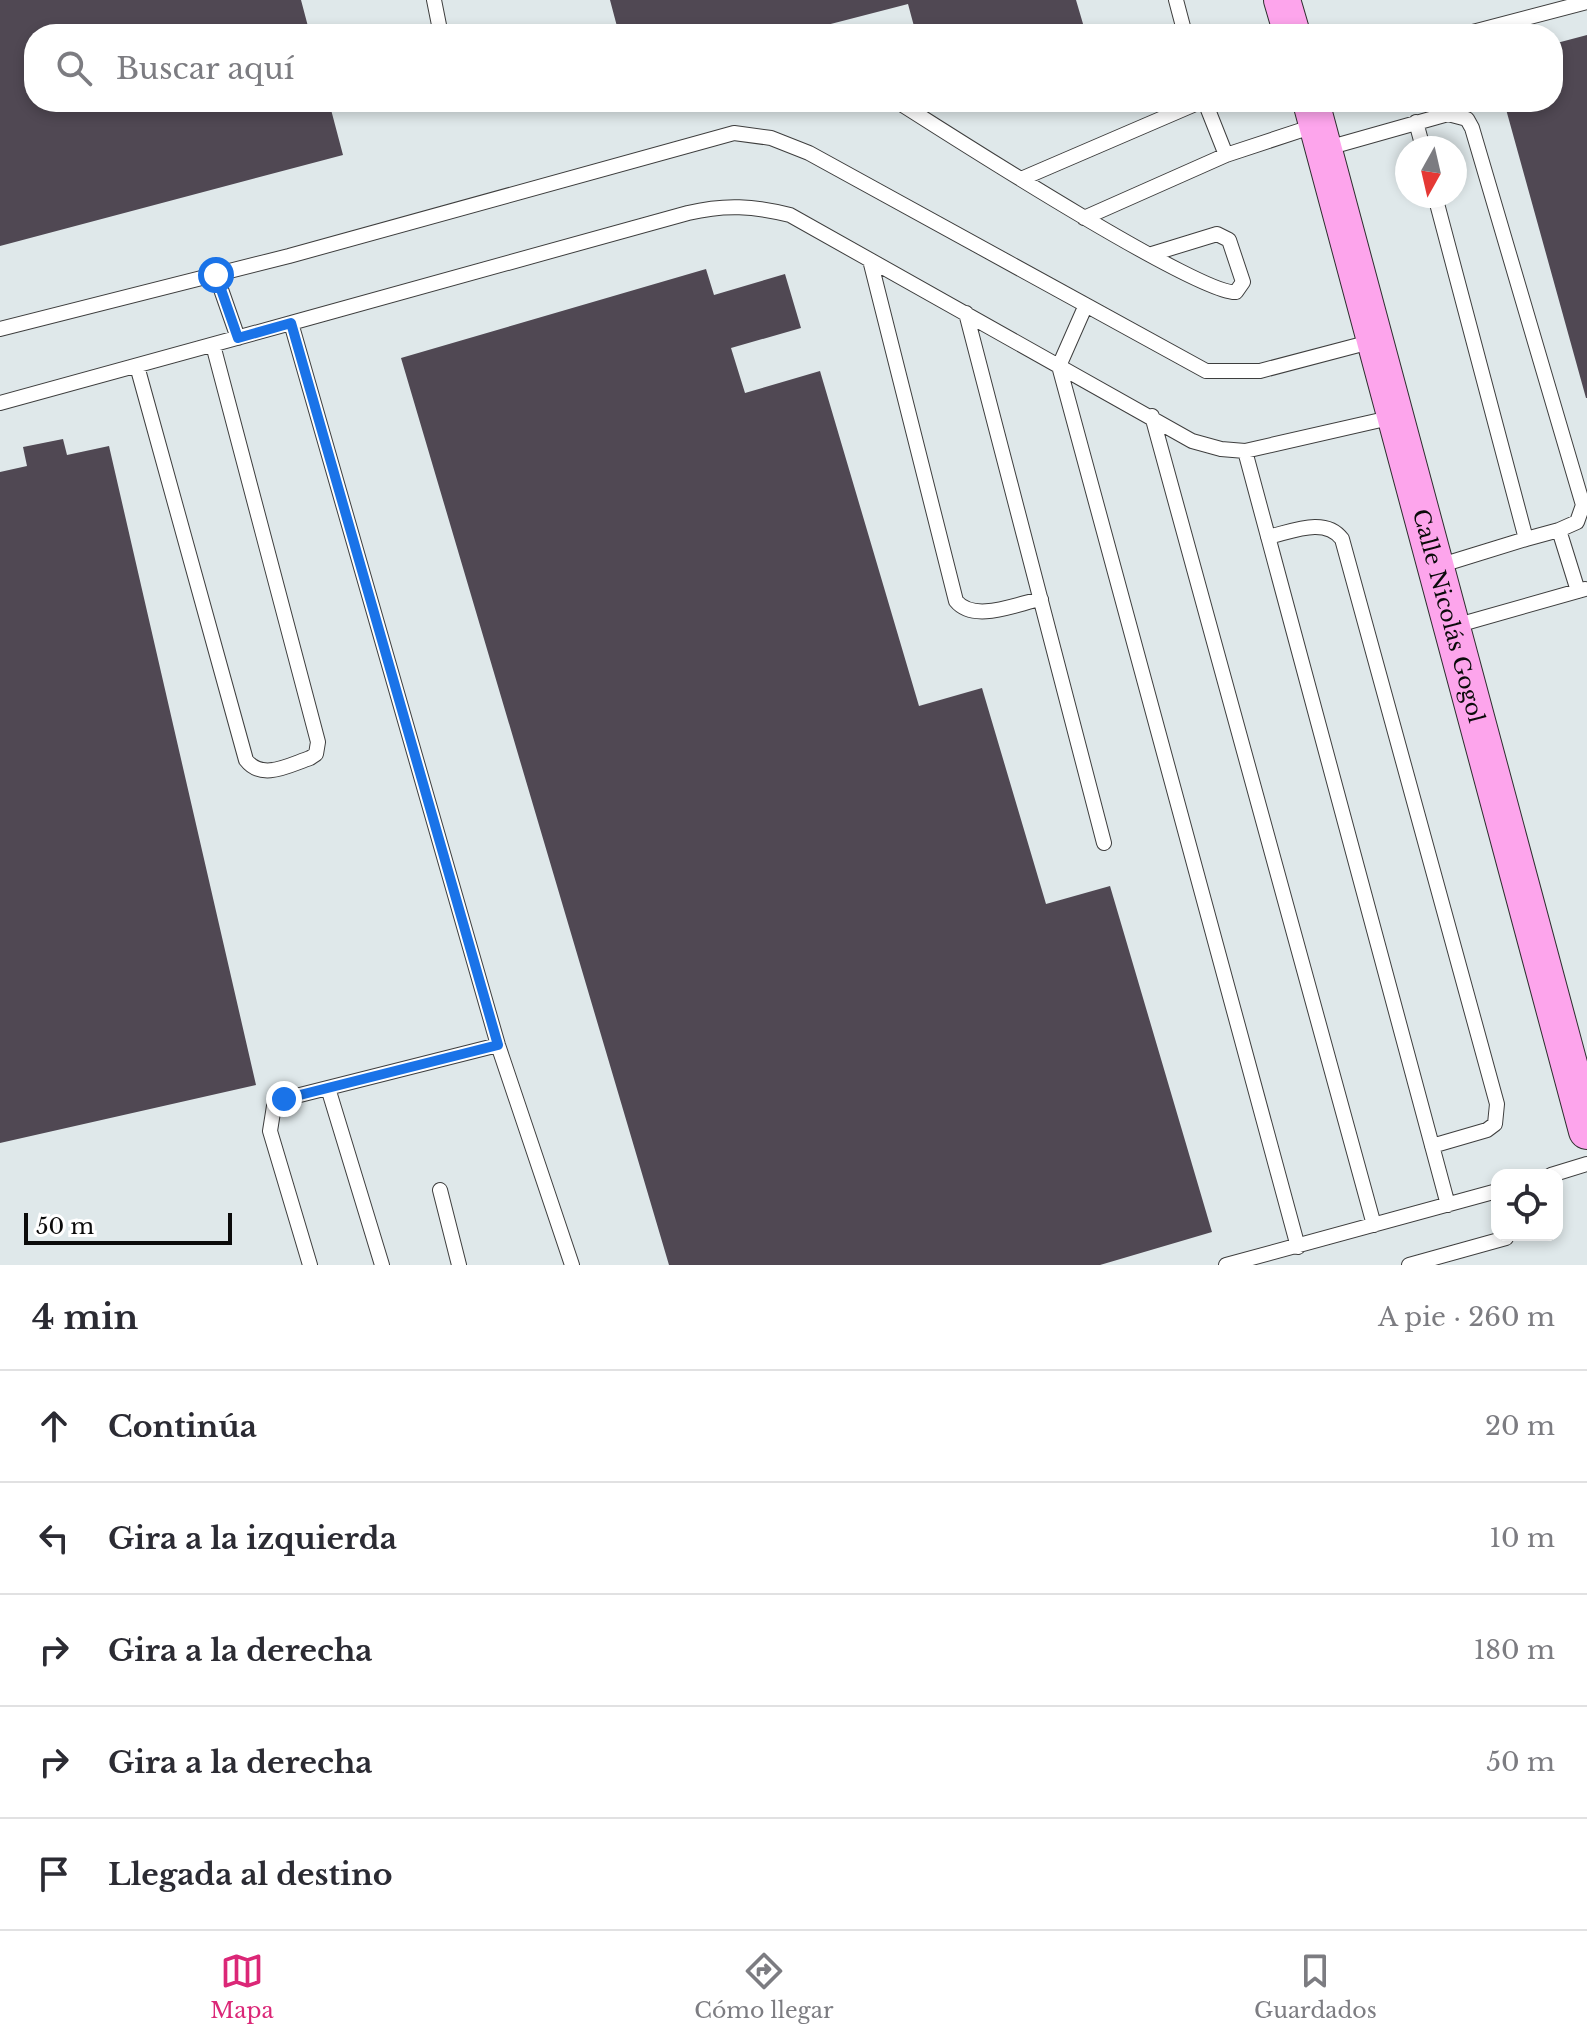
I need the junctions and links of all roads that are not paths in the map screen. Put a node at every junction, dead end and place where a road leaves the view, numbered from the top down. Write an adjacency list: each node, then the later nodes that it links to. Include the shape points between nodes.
1 (434, 0): 5 (lane)
2 (1176, 0): 6 (lane)
3 (1282, 0): 7 (street)
4 (1587, 2): 8 (lane)
5 (439, 24)
6 (1182, 24)
7 (1289, 24)
8 (1503, 24)
9 (914, 112): 16 (lane)
10 (1178, 112): 16 (lane)
11 (1207, 112): 15 (lane)
12 (1416, 122): 13 (lane); 14 (lane); 35 (lane, via 1448,114 1467,119 1472,128 1583,505 1577,522)
13 (1317, 126): 15 (lane); 27 (street, Calle Nicolás Gogol)
14 (1420, 136)
15 (1226, 155): 18 (lane)
16 (1021, 179): 18 (lane)
17 (1438, 208): 37 (lane)
18 (1084, 218): 19 (lane)
19 (1152, 254): 19 (lane, via 1217,234 1229,240 1243,282 1230,293)
20 (870, 260): 23 (lane); 24 (lane, via 790,215 722,205); 40 (lane, via 956,601 976,613)
21 (216, 275): 22 (lane, via 734,133 771,138 809,153); 25 (lane); 26 (lane)
22 (1085, 307): 27 (lane, via 1206,371 1260,371); 30 (lane)
23 (966, 313): 30 (lane); 40 (lane)
24 (291, 323): 26 (lane); 43 (lane)
25 (0, 329)
26 (238, 338): 28 (lane)
27 (1375, 340): 33 (street, Calle Nicolás Gogol)
28 (213, 345): 29 (lane); 29 (lane, via 318,742 310,758 267,772 246,760)
29 (137, 366): 31 (lane)
30 (1059, 366): 32 (lane); 54 (lane)
31 (0, 403)
32 (1152, 416): 34 (lane, via 1192,441); 52 (lane)
33 (1395, 417): 34 (lane); 38 (street, Calle Nicolás Gogol)
34 (1245, 451): 36 (lane)
35 (1559, 530): 37 (lane); 39 (lane)
36 (1268, 537): 46 (lane); 46 (lane, via 1317,526 1328,527 1342,539 1497,1104 1495,1124 1487,1130)
37 (1526, 539): 38 (lane)
38 (1435, 567): 41 (street, Calle Nicolás Gogol)
39 (1582, 590): 41 (lane)
40 (1041, 599): 42 (lane)
41 (1451, 627): 45 (street, Calle Nicolás Gogol)
42 (1104, 843)
43 (498, 1045): 44 (lane); 58 (lane)
44 (328, 1088): 55 (lane, via 284,1099 274,1106 270,1119); 56 (lane)
45 (1587, 1131)
46 (1432, 1146): 51 (lane)
47 (1587, 1164): 48 (lane)
48 (1563, 1171)
49 (440, 1190): 57 (lane)
50 (1491, 1193): 51 (lane)
51 (1448, 1205): 52 (lane)
52 (1374, 1225): 54 (lane)
53 (1495, 1241): 60 (lane)
54 (1298, 1247): 59 (lane)
55 (310, 1265)
56 (382, 1265)
57 (459, 1265)
58 (572, 1265)
59 (1226, 1265)
60 (1409, 1265)

